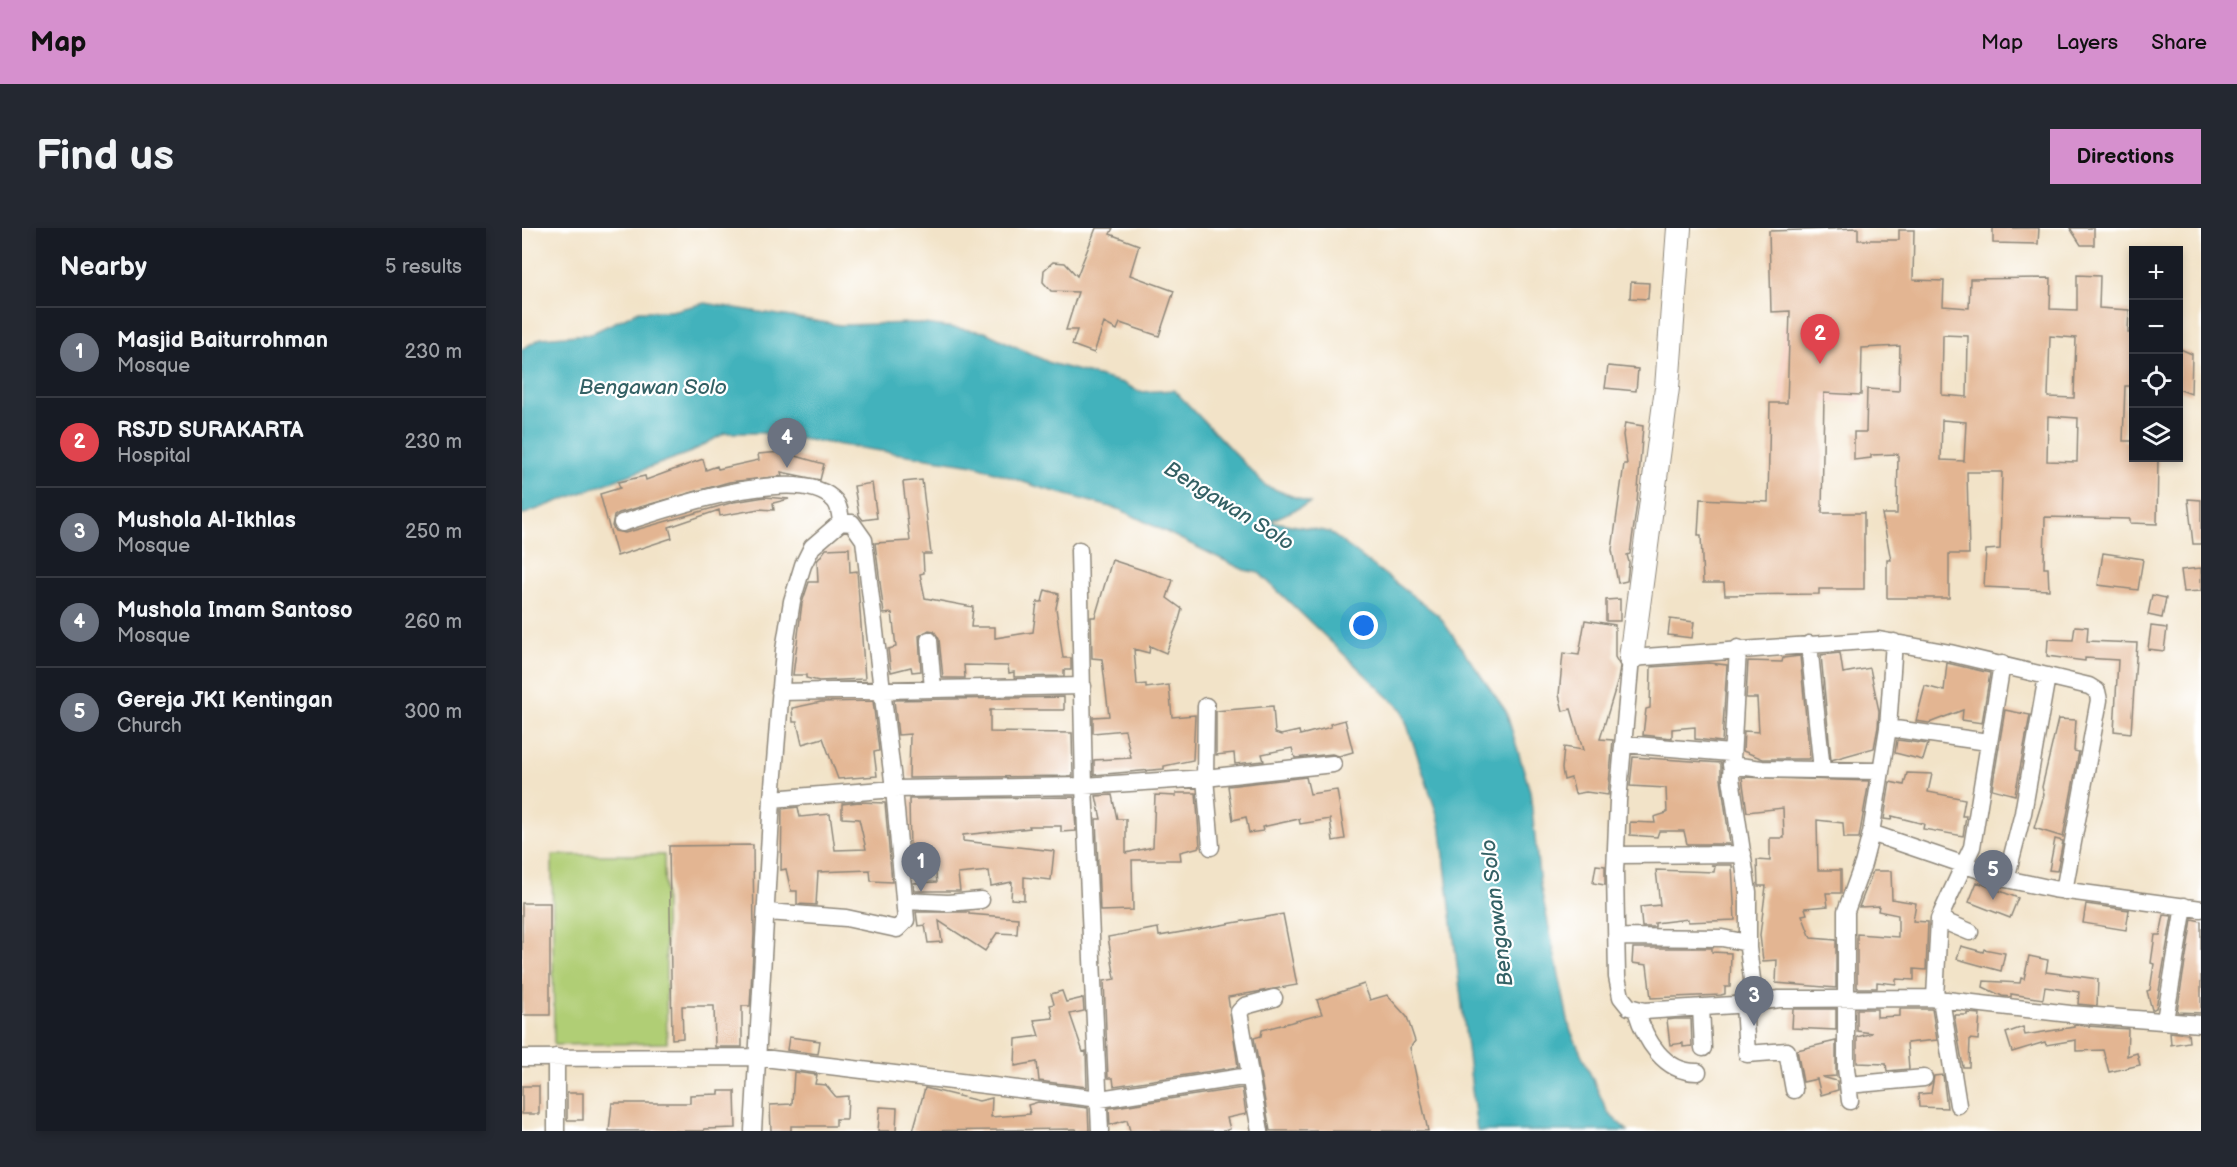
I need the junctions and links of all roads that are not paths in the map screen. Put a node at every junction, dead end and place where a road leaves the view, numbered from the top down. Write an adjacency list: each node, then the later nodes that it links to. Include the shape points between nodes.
1 (1680, 228): 9 (street, via 1667,388)
2 (841, 522): 3 (street, via 840,510 830,496 787,486 716,494); 14 (street, via 852,523 864,540); 15 (street, via 812,548 802,565 792,601)
3 (622, 523)
4 (1079, 550): 12 (street)
5 (929, 640): 13 (street)
6 (1894, 642): 7 (street); 10 (street); 17 (street)
7 (1809, 644): 8 (street); 22 (street)
8 (1738, 648): 9 (street); 20 (street)
9 (1631, 658): 19 (street)
10 (2002, 664): 11 (street); 18 (street)
11 (2047, 676): 33 (street, via 2023,813); 34 (street, via 2090,686 2098,695)
12 (1083, 686): 13 (street); 25 (street)
13 (933, 689): 14 (street)
14 (882, 691): 15 (street); 26 (street)
15 (780, 692): 27 (street)
16 (1206, 706): 24 (street)
17 (1888, 728): 18 (street); 23 (street)
18 (1988, 742): 32 (street, via 1972,847)
19 (1624, 744): 20 (street); 31 (street)
20 (1731, 759): 22 (street, via 1762,769); 30 (street, via 1732,792)
21 (1333, 764): 24 (street)
22 (1822, 770): 23 (street)
23 (1879, 771): 28 (street)
24 (1205, 778): 25 (street); 29 (street)
25 (1084, 786): 26 (street); 60 (street)
26 (894, 789): 27 (street); 36 (street)
27 (772, 799): 39 (street)
28 (1870, 833): 32 (street); 45 (street, via 1846,911)
29 (1211, 847)
30 (1743, 854): 31 (street); 43 (street)
31 (1616, 855): 42 (street)
32 (1965, 864): 33 (street); 40 (street)
33 (2006, 879): 34 (street)
34 (2064, 891): 37 (street)
35 (981, 900): 36 (street)
36 (905, 902): 39 (street, via 906,920 897,929 846,918)
37 (2184, 906): 38 (street); 50 (street)
38 (2201, 909)
39 (768, 912): 54 (street)
40 (1939, 919): 41 (street); 46 (street)
41 (1970, 932)
42 (1618, 937): 43 (street, via 1722,938); 49 (street, via 1619,988 1624,1003)
43 (1748, 944): 47 (street)
44 (1274, 998): 58 (street, via 1245,1006 1239,1012)
45 (1847, 999): 46 (street); 47 (street, via 1779,999); 56 (street, via 1849,1093 1921,1078 1924,1073)
46 (1938, 999): 50 (street); 56 (street)
47 (1749, 1004): 48 (street); 59 (street, via 1747,1054 1787,1051)
48 (1701, 1007): 49 (street); 52 (street)
49 (1636, 1010): 57 (street, via 1651,1044 1670,1066 1678,1071)
50 (2165, 1020): 51 (street)
51 (2201, 1024)
52 (1703, 1048)
53 (556, 1057): 54 (street); 55 (street); 62 (street)
54 (755, 1057): 60 (street); 63 (street)
55 (522, 1058)
56 (1951, 1070): 61 (street)
57 (1698, 1072)
58 (1249, 1076): 60 (street); 65 (street)
59 (1794, 1090)
60 (1100, 1100): 64 (street)
61 (1958, 1105)
62 (556, 1131)
63 (753, 1131)
64 (1100, 1131)
65 (1260, 1131)

